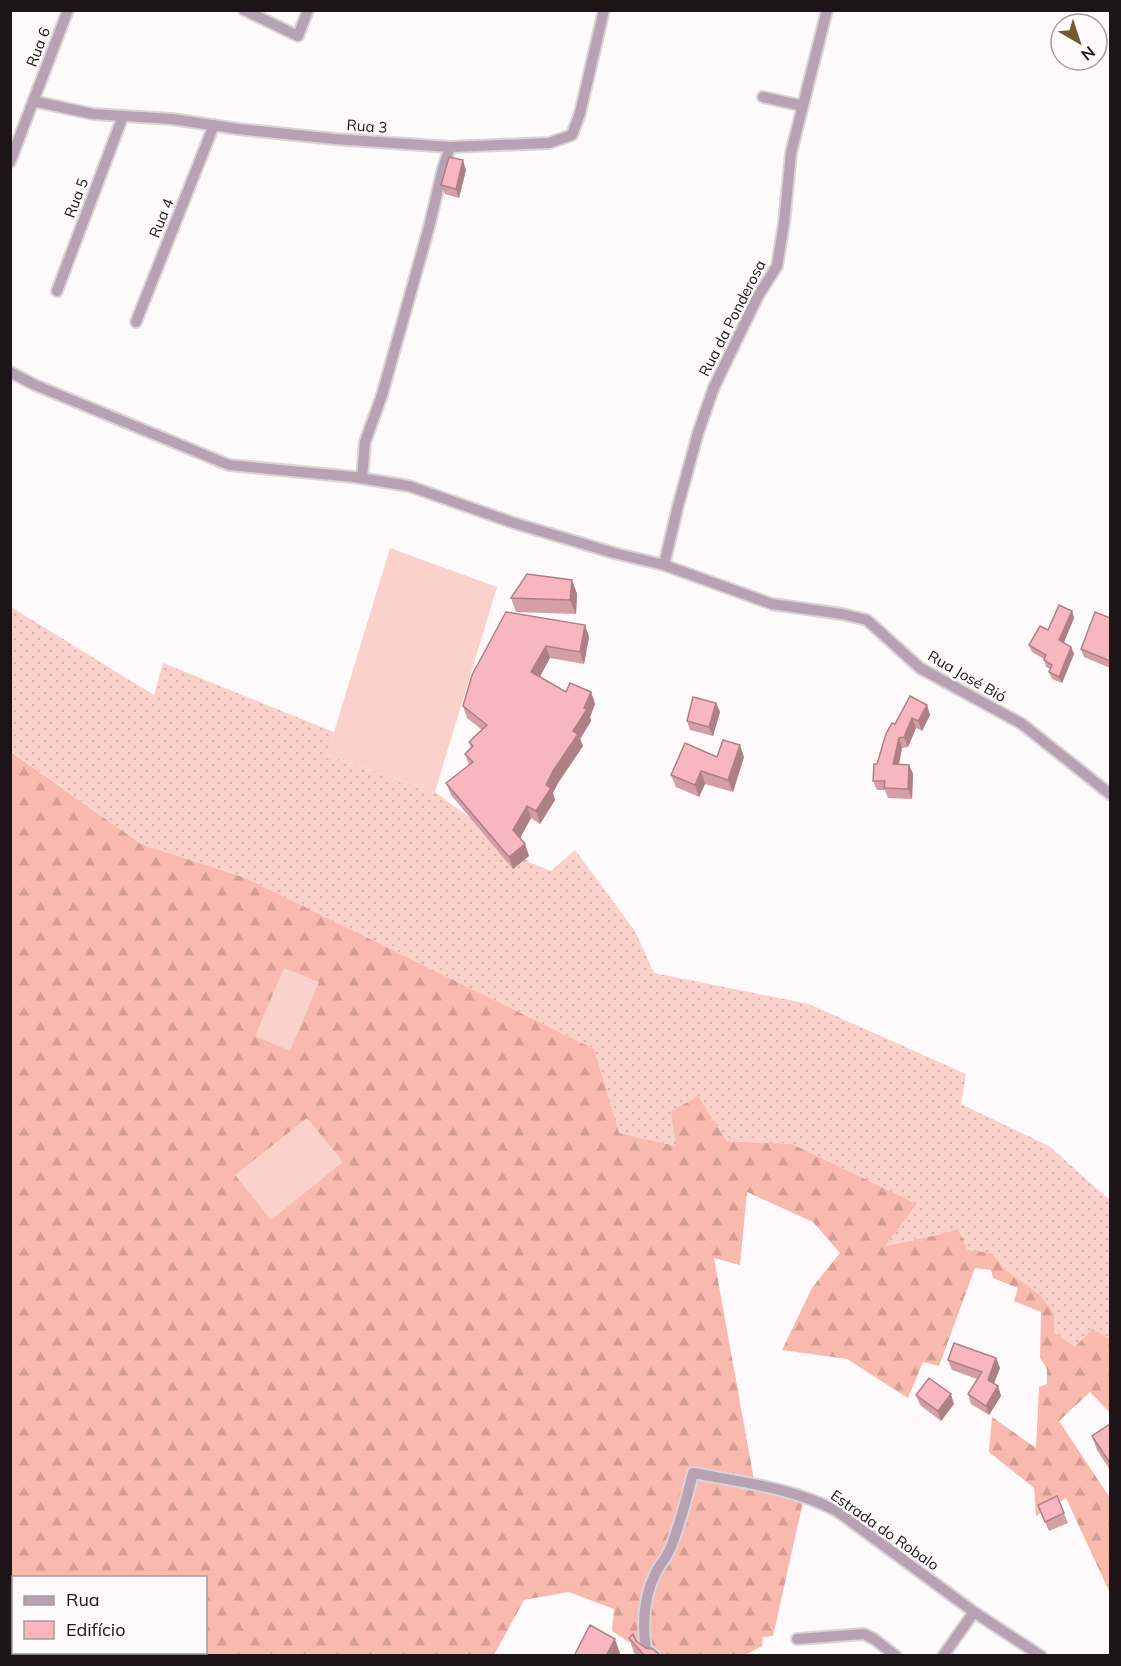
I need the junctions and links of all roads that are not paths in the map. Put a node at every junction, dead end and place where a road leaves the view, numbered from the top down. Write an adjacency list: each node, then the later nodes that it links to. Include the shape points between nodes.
1 (68, 10): 7 (street, Rua 6)
2 (244, 10): 3 (street, via 298,36)
3 (308, 10)
4 (604, 10): 11 (street, Rua 3, via 572,135 549,143)
5 (827, 10): 8 (street, Rua da Ponderosa)
6 (764, 97): 8 (street)
7 (33, 101): 9 (street, Rua 3); 12 (street, Rua 6)
8 (803, 106): 17 (street, Rua da Ponderosa, via 791,153 777,266 714,387)
9 (123, 116): 10 (street, Rua 3); 13 (street, Rua 5)
10 (214, 125): 11 (street, Rua 3); 14 (street, Rua 4)
11 (450, 147): 16 (street, via 382,395 365,442)
12 (10, 162)
13 (57, 291)
14 (136, 322)
15 (10, 372): 16 (street, Rua José Bió, via 229,465)
16 (362, 478): 17 (street, Rua José Bió, via 409,486 514,523)
17 (664, 565): 18 (street, Rua José Bió, via 772,604 867,620 920,668 1022,724)
18 (1110, 794)
19 (974, 1612): 21 (street, Estrada do Robalo, via 821,1503 693,1473 671,1548 645,1600 646,1649); 23 (street); 24 (street, Estrada do Robalo)
20 (797, 1639): 22 (street, via 864,1634)
21 (655, 1656)
22 (896, 1656)
23 (943, 1656)
24 (1041, 1656)

